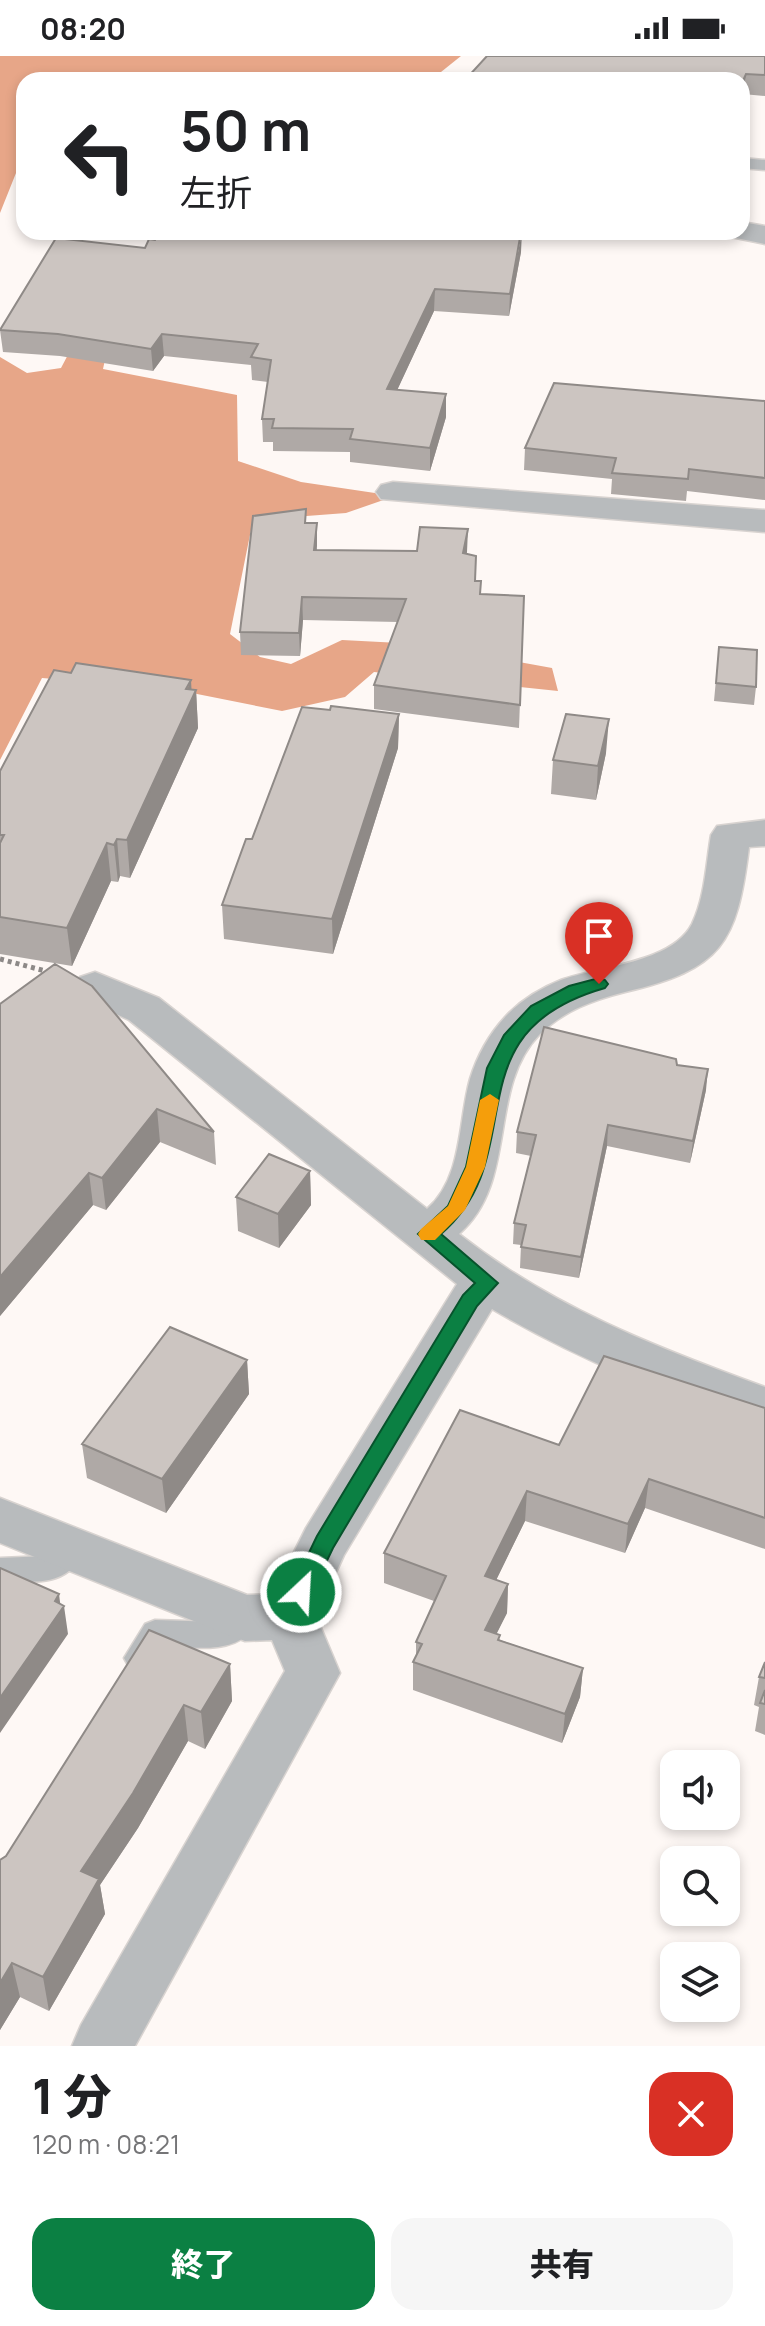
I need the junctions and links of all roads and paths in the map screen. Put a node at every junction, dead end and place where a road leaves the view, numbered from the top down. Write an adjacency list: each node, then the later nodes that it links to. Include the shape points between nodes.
1 (393, 492): 2 (street)
2 (765, 521)
3 (765, 833): 6 (street, via 731,835 719,909 706,938 671,965 575,990 538,1011 510,1039 496,1068 475,1167 455,1210)
4 (0, 959): 5 (path)
5 (95, 987): 6 (street, via 144,1009)
6 (427, 1234): 7 (street)
7 (488, 1283): 8 (street, via 556,1323); 12 (street, via 470,1301 324,1543)
8 (765, 1408)
9 (0, 1520): 10 (street)
10 (72, 1549): 11 (lane, via 54,1568); 12 (street)
11 (0, 1570)
12 (267, 1617): 13 (lane, via 226,1635 155,1633); 14 (street, via 313,1673)
13 (122, 1685)
14 (102, 2046)

